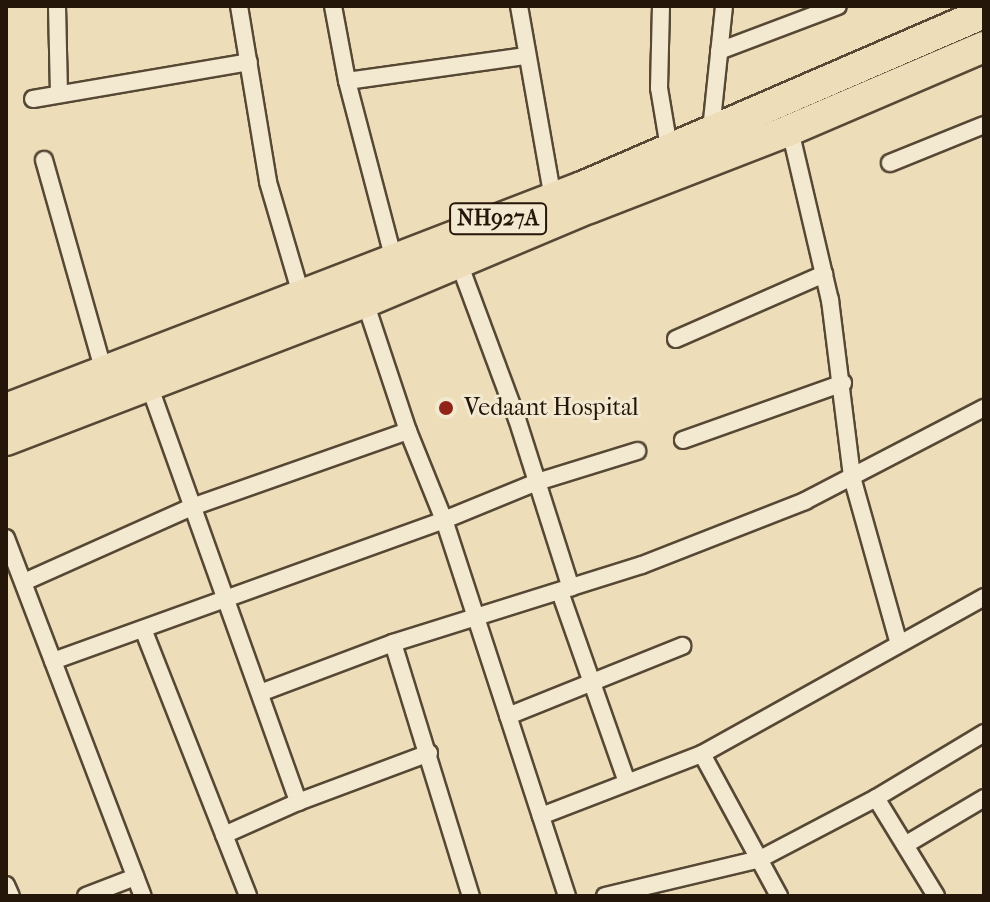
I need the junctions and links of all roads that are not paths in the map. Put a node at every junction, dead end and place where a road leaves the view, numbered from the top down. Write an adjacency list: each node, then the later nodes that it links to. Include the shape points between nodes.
1 (57, 6): 14 (street)
2 (239, 6): 12 (street)
3 (333, 6): 13 (street)
4 (519, 6): 11 (street)
5 (661, 6): 19 (street, via 659,88)
6 (724, 6): 10 (street)
7 (838, 6): 10 (street)
8 (984, 13): 17 (highway, NH927A)
9 (984, 47): 18 (highway, NH927A)
10 (719, 51): 17 (street)
11 (526, 56): 13 (street); 22 (street)
12 (249, 62): 14 (street); 26 (street, via 268,182)
13 (347, 81): 23 (street)
14 (59, 94): 15 (street)
15 (33, 99)
16 (984, 125): 21 (street)
17 (711, 130): 19 (highway, NH927A)
18 (790, 130): 24 (highway, NH927A); 25 (street)
19 (669, 148): 22 (highway, NH927A)
20 (44, 160): 29 (street)
21 (890, 163)
22 (553, 198): 23 (highway, NH927A)
23 (394, 260): 26 (highway, NH927A)
24 (459, 263): 27 (highway, NH927A); 39 (street)
25 (824, 274): 28 (street); 30 (street)
26 (301, 294): 29 (highway, NH927A)
27 (365, 302): 31 (highway, NH927A); 34 (street)
28 (676, 339)
29 (104, 372): 33 (highway, NH927A)
30 (843, 383): 36 (street); 38 (street)
31 (149, 385): 35 (highway, NH927A); 40 (street)
32 (984, 408): 38 (street)
33 (6, 409)
34 (408, 431): 40 (street); 41 (street)
35 (6, 440)
36 (683, 440)
37 (637, 451): 39 (street)
38 (852, 477): 44 (street, via 805,501); 50 (street)
39 (537, 482): 41 (street); 44 (street)
40 (192, 507): 43 (street); 46 (street)
41 (444, 520): 46 (street); 47 (street)
42 (6, 538): 43 (street)
43 (24, 582): 52 (street)
44 (565, 590): 47 (street); 53 (street)
45 (984, 597): 50 (street)
46 (224, 600): 48 (street); 54 (street)
47 (477, 619): 49 (street); 55 (street)
48 (143, 629): 52 (street); 64 (street)
49 (393, 643): 54 (street); 57 (street)
50 (899, 644): 58 (street)
51 (682, 646): 53 (street)
52 (53, 661): 67 (street)
53 (592, 682): 55 (street); 59 (street)
54 (260, 693): 62 (street)
55 (508, 716): 63 (street)
56 (984, 733): 60 (street)
57 (429, 753): 62 (street); 69 (street)
58 (702, 754): 59 (street); 66 (street)
59 (627, 782): 63 (street)
60 (876, 798): 65 (street); 66 (street)
61 (984, 798): 65 (street)
62 (298, 802): 64 (street)
63 (541, 816): 74 (street)
64 (224, 835): 73 (street)
65 (905, 845): 77 (street)
66 (760, 859): 75 (street); 76 (street)
67 (135, 877): 71 (street); 72 (street)
68 (6, 885): 70 (street)
69 (465, 894)
70 (11, 896)
71 (86, 896)
72 (143, 896)
73 (248, 896)
74 (567, 896)
75 (605, 896)
76 (779, 896)
77 (936, 896)

